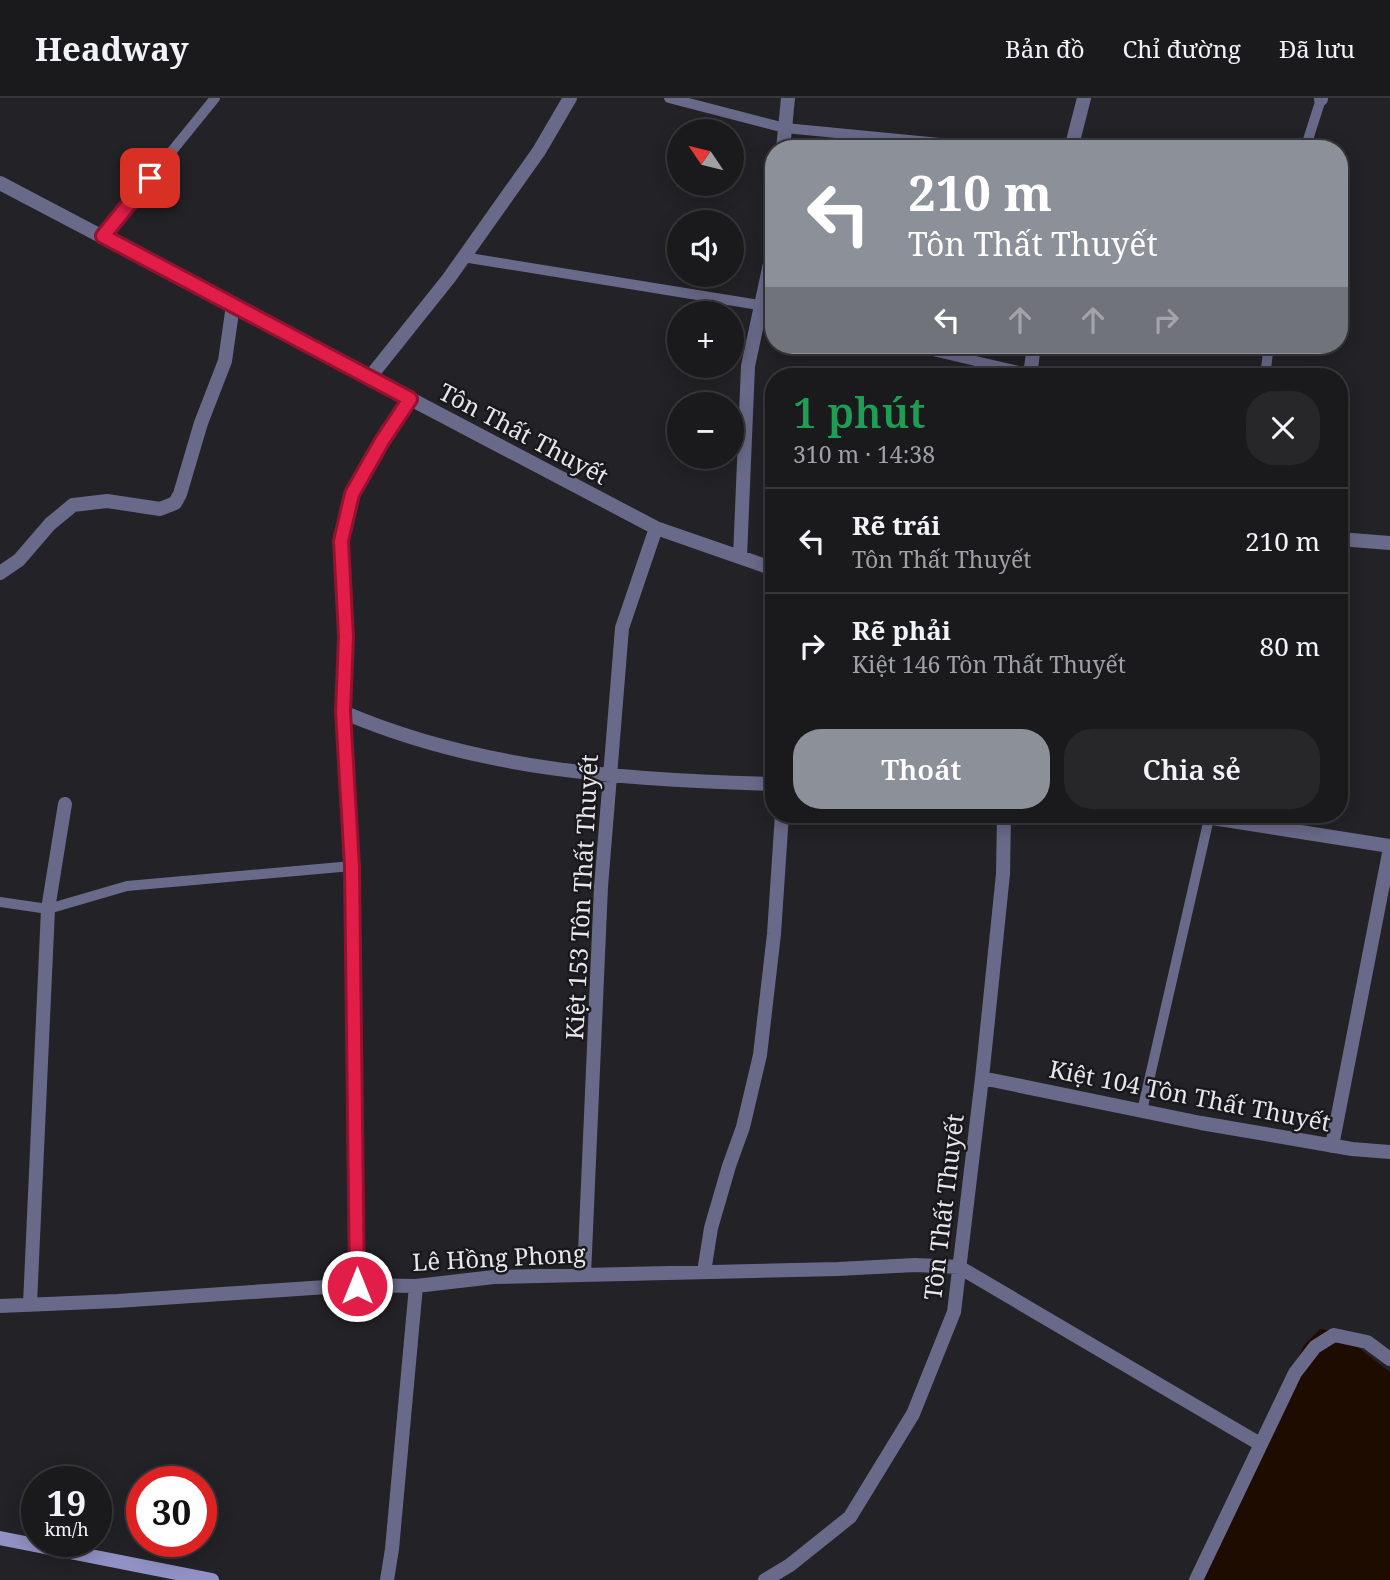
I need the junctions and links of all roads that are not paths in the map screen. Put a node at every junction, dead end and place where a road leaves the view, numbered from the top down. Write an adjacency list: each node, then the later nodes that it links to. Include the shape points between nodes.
1 (215, 98): 13 (lane)
2 (570, 98): 14 (street, via 539,151)
3 (669, 98): 7 (lane)
4 (788, 98): 7 (street)
5 (1084, 98): 10 (street)
6 (1321, 98): 11 (lane)
7 (785, 128): 8 (street); 9 (lane)
8 (784, 140)
9 (909, 140)
10 (1073, 140)
11 (1308, 140)
12 (0, 183): 13 (street, Tôn Thất Thuyết)
13 (103, 236): 15 (street, Tôn Thất Thuyết)
14 (463, 257): 16 (lane); 20 (street)
15 (233, 305): 20 (street, Tôn Thất Thuyết); 27 (street, via 225,361 175,503 160,509 107,501 73,505)
16 (765, 307)
17 (765, 310): 25 (street, via 748,366)
18 (943, 354): 19 (lane)
19 (1001, 368)
20 (370, 377): 21 (street, Tôn Thất Thuyết)
21 (410, 399): 22 (street, Tôn Thất Thuyết); 28 (street, via 352,494 341,541 346,637)
22 (656, 528): 25 (street, Tôn Thất Thuyết); 29 (street, Kiệt 153 Tôn Thất Thuyết, via 622,628)
23 (1348, 540): 24 (street)
24 (1390, 543)
25 (740, 557): 26 (street, Tôn Thất Thuyết)
26 (765, 566)
27 (0, 573)
28 (343, 712): 29 (street, via 389,732 483,757); 37 (street)
29 (611, 776): 30 (street); 46 (street, Kiệt 153 Tôn Thất Thuyết, via 601,887)
30 (765, 784)
31 (65, 804): 39 (street)
32 (781, 823): 45 (street, via 760,1055 711,1228)
33 (1004, 823): 40 (street, Tôn Thất Thuyết, via 1003,874)
34 (1208, 823): 41 (lane)
35 (1251, 823): 36 (street)
36 (1390, 847): 42 (street)
37 (352, 866): 39 (lane, via 127,886); 47 (street)
38 (0, 902): 39 (lane)
39 (48, 909): 49 (street)
40 (982, 1078): 41 (street, Kiệt 104 Tôn Thất Thuyết); 44 (street, Tôn Thất Thuyết)
41 (1142, 1111): 42 (street, Kiệt 104 Tôn Thất Thuyết)
42 (1332, 1146): 43 (street, Kiệt 104 Tôn Thất Thuyết)
43 (1390, 1152)
44 (959, 1268): 45 (street, Lê Hồng Phong, via 915,1265); 52 (street); 56 (street, Tôn Thất Thuyết, via 954,1312 913,1414 850,1517)
45 (704, 1272): 46 (street, Lê Hồng Phong)
46 (584, 1275): 48 (street, Lê Hồng Phong, via 494,1277)
47 (357, 1286): 48 (street, Lê Hồng Phong); 49 (street, Lê Hồng Phong)
48 (416, 1286): 55 (street)
49 (30, 1304): 50 (street, Lê Hồng Phong)
50 (0, 1306)
51 (1390, 1359): 52 (street, via 1367,1342 1334,1335 1315,1347 1295,1373)
52 (1260, 1444): 57 (street)
53 (0, 1538): 54 (main road)
54 (212, 1580)
55 (387, 1580)
56 (765, 1580)
57 (1196, 1580)

